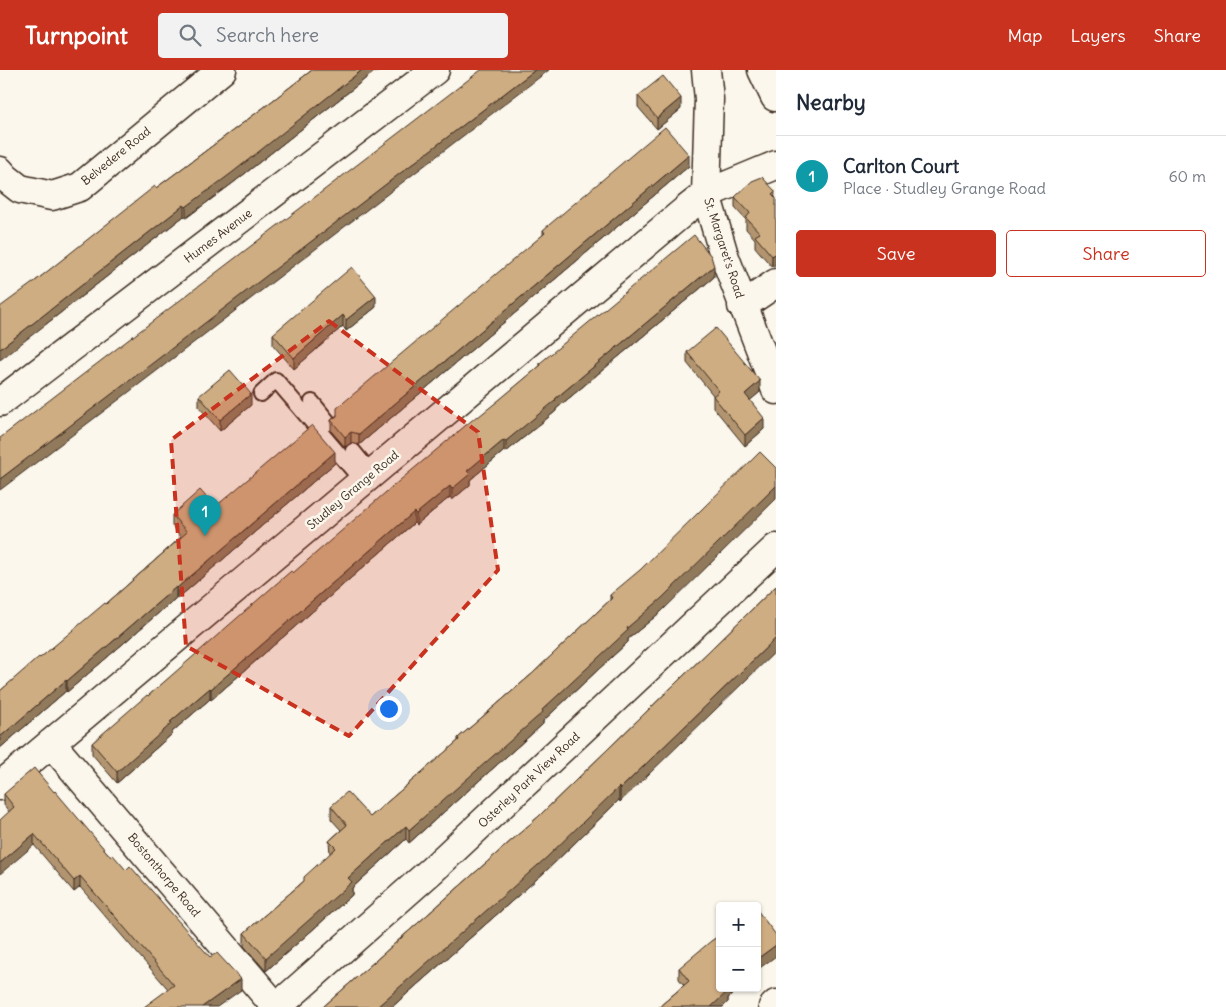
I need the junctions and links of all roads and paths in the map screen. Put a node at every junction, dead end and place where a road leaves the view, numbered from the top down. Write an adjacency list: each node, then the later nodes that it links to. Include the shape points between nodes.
1 (222, 70): 7 (street, Belvedere Road, via 80,187 52,196 20,189)
2 (435, 70): 13 (street, Humes Avenue)
3 (706, 70): 8 (street, St. Margaret's Road, via 709,99)
4 (762, 70): 5 (street)
5 (775, 96)
6 (776, 165): 8 (street, Studley Grange Road)
7 (0, 170)
8 (706, 194): 10 (street, St. Margaret's Road); 17 (street, Studley Grange Road)
9 (776, 283): 10 (street)
10 (742, 306): 11 (street, St. Margaret's Road)
11 (776, 390)
12 (261, 394): 17 (lane, via 276,380)
13 (0, 402)
14 (312, 402): 15 (lane)
15 (329, 423)
16 (354, 452): 17 (lane)
17 (368, 478): 19 (street, Studley Grange Road)
18 (776, 548): 22 (street, Osterley Park View Road, via 432,870)
19 (51, 743): 20 (street, Studley Grange Road); 22 (street, Bostonthorpe Road)
20 (0, 786)
21 (776, 1004): 23 (street)
22 (277, 1007)
23 (773, 1007)

